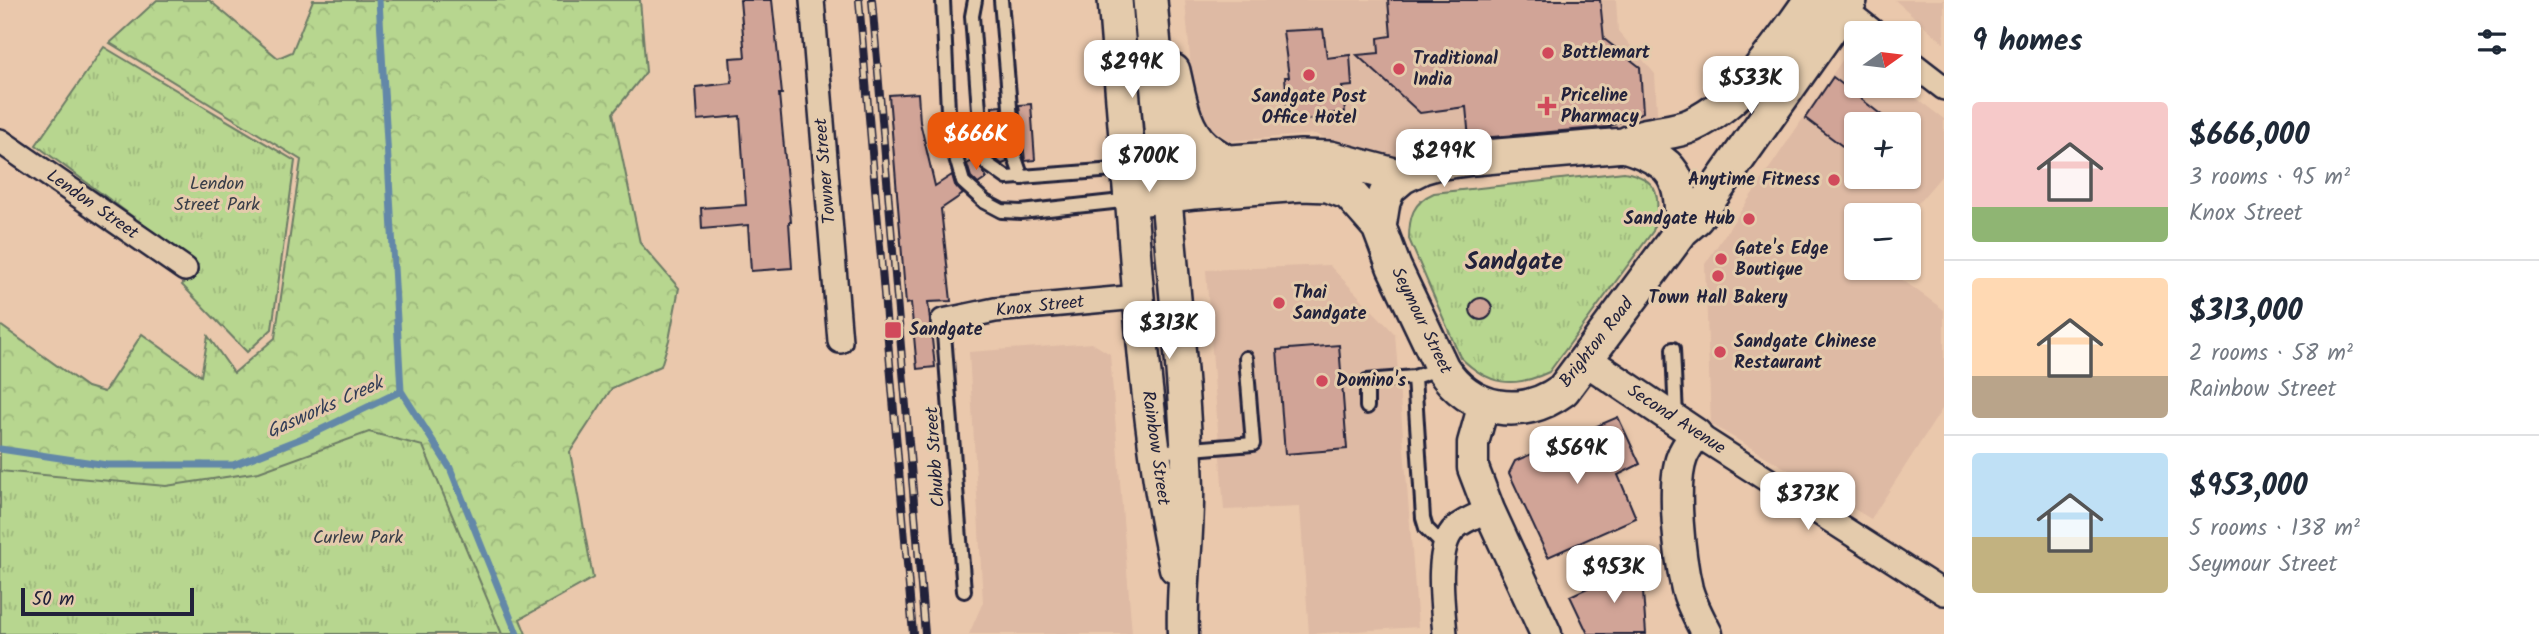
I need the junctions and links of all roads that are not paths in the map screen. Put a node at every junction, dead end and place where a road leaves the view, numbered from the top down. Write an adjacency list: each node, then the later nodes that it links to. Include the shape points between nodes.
1 (812, 0): 24 (street, Towner Street)
2 (943, 0): 18 (lane, via 949,133 963,182 1002,211 1021,212)
3 (975, 0): 16 (lane, via 972,16 982,150 995,172)
4 (1001, 0): 16 (lane, via 1014,155)
5 (1115, 0): 18 (main road, Rainbow Street)
6 (1811, 0): 13 (main road, via 1738,92 1692,125)
7 (1842, 3): 9 (street); 20 (main road, Brighton Road, via 1696,218)
8 (1151, 16): 14 (main road, via 1185,118 1204,147); 17 (main road, Rainbow Street)
9 (1862, 21)
10 (1922, 71): 11 (street)
11 (1944, 88)
12 (0, 141): 21 (street, Lendon Street)
13 (1625, 145): 15 (main road, via 1436,163); 20 (main road, via 1657,157 1672,172 1681,192)
14 (1228, 163): 15 (main road, via 1329,158); 17 (main road)
15 (1402, 177): 19 (main road, via 1388,189)
16 (1021, 178): 18 (lane)
17 (1165, 180): 18 (main road); 19 (main road, via 1328,185 1349,193); 32 (street, Rainbow Street)
18 (1130, 184): 22 (street, Rainbow Street)
19 (1380, 227): 28 (main road, Seymour Street)
20 (1682, 230): 27 (main road, Brighton Road)
21 (185, 269)
22 (1138, 297): 23 (street, Knox Street, via 995,310); 33 (street, Rainbow Street)
23 (943, 321): 36 (lane, Chubb Street)
24 (840, 341)
25 (1673, 349): 31 (lane)
26 (1246, 358): 32 (lane, via 1253,444)
27 (1586, 360): 29 (main road, Brighton Road, via 1563,390 1538,403 1501,408); 31 (street, Second Avenue)
28 (1428, 373): 29 (main road, Seymour Street); 30 (lane, via 1367,381); 35 (lane, via 1423,518 1426,528)
29 (1483, 404): 34 (street, via 1472,452 1473,468)
30 (1367, 407)
31 (1686, 427): 37 (street, Second Avenue); 42 (street, via 1677,488 1682,564 1688,592)
32 (1186, 449): 33 (lane); 38 (street, Rainbow Street, via 1188,526)
33 (1155, 452): 38 (street, Rainbow Street)
34 (1489, 510): 35 (street, via 1454,528); 41 (street)
35 (1445, 547): 40 (street)
36 (964, 591)
37 (1944, 593)
38 (1181, 601): 39 (street, Rainbow Street)
39 (1183, 634)
40 (1445, 634)
41 (1546, 634)
42 (1707, 634)

